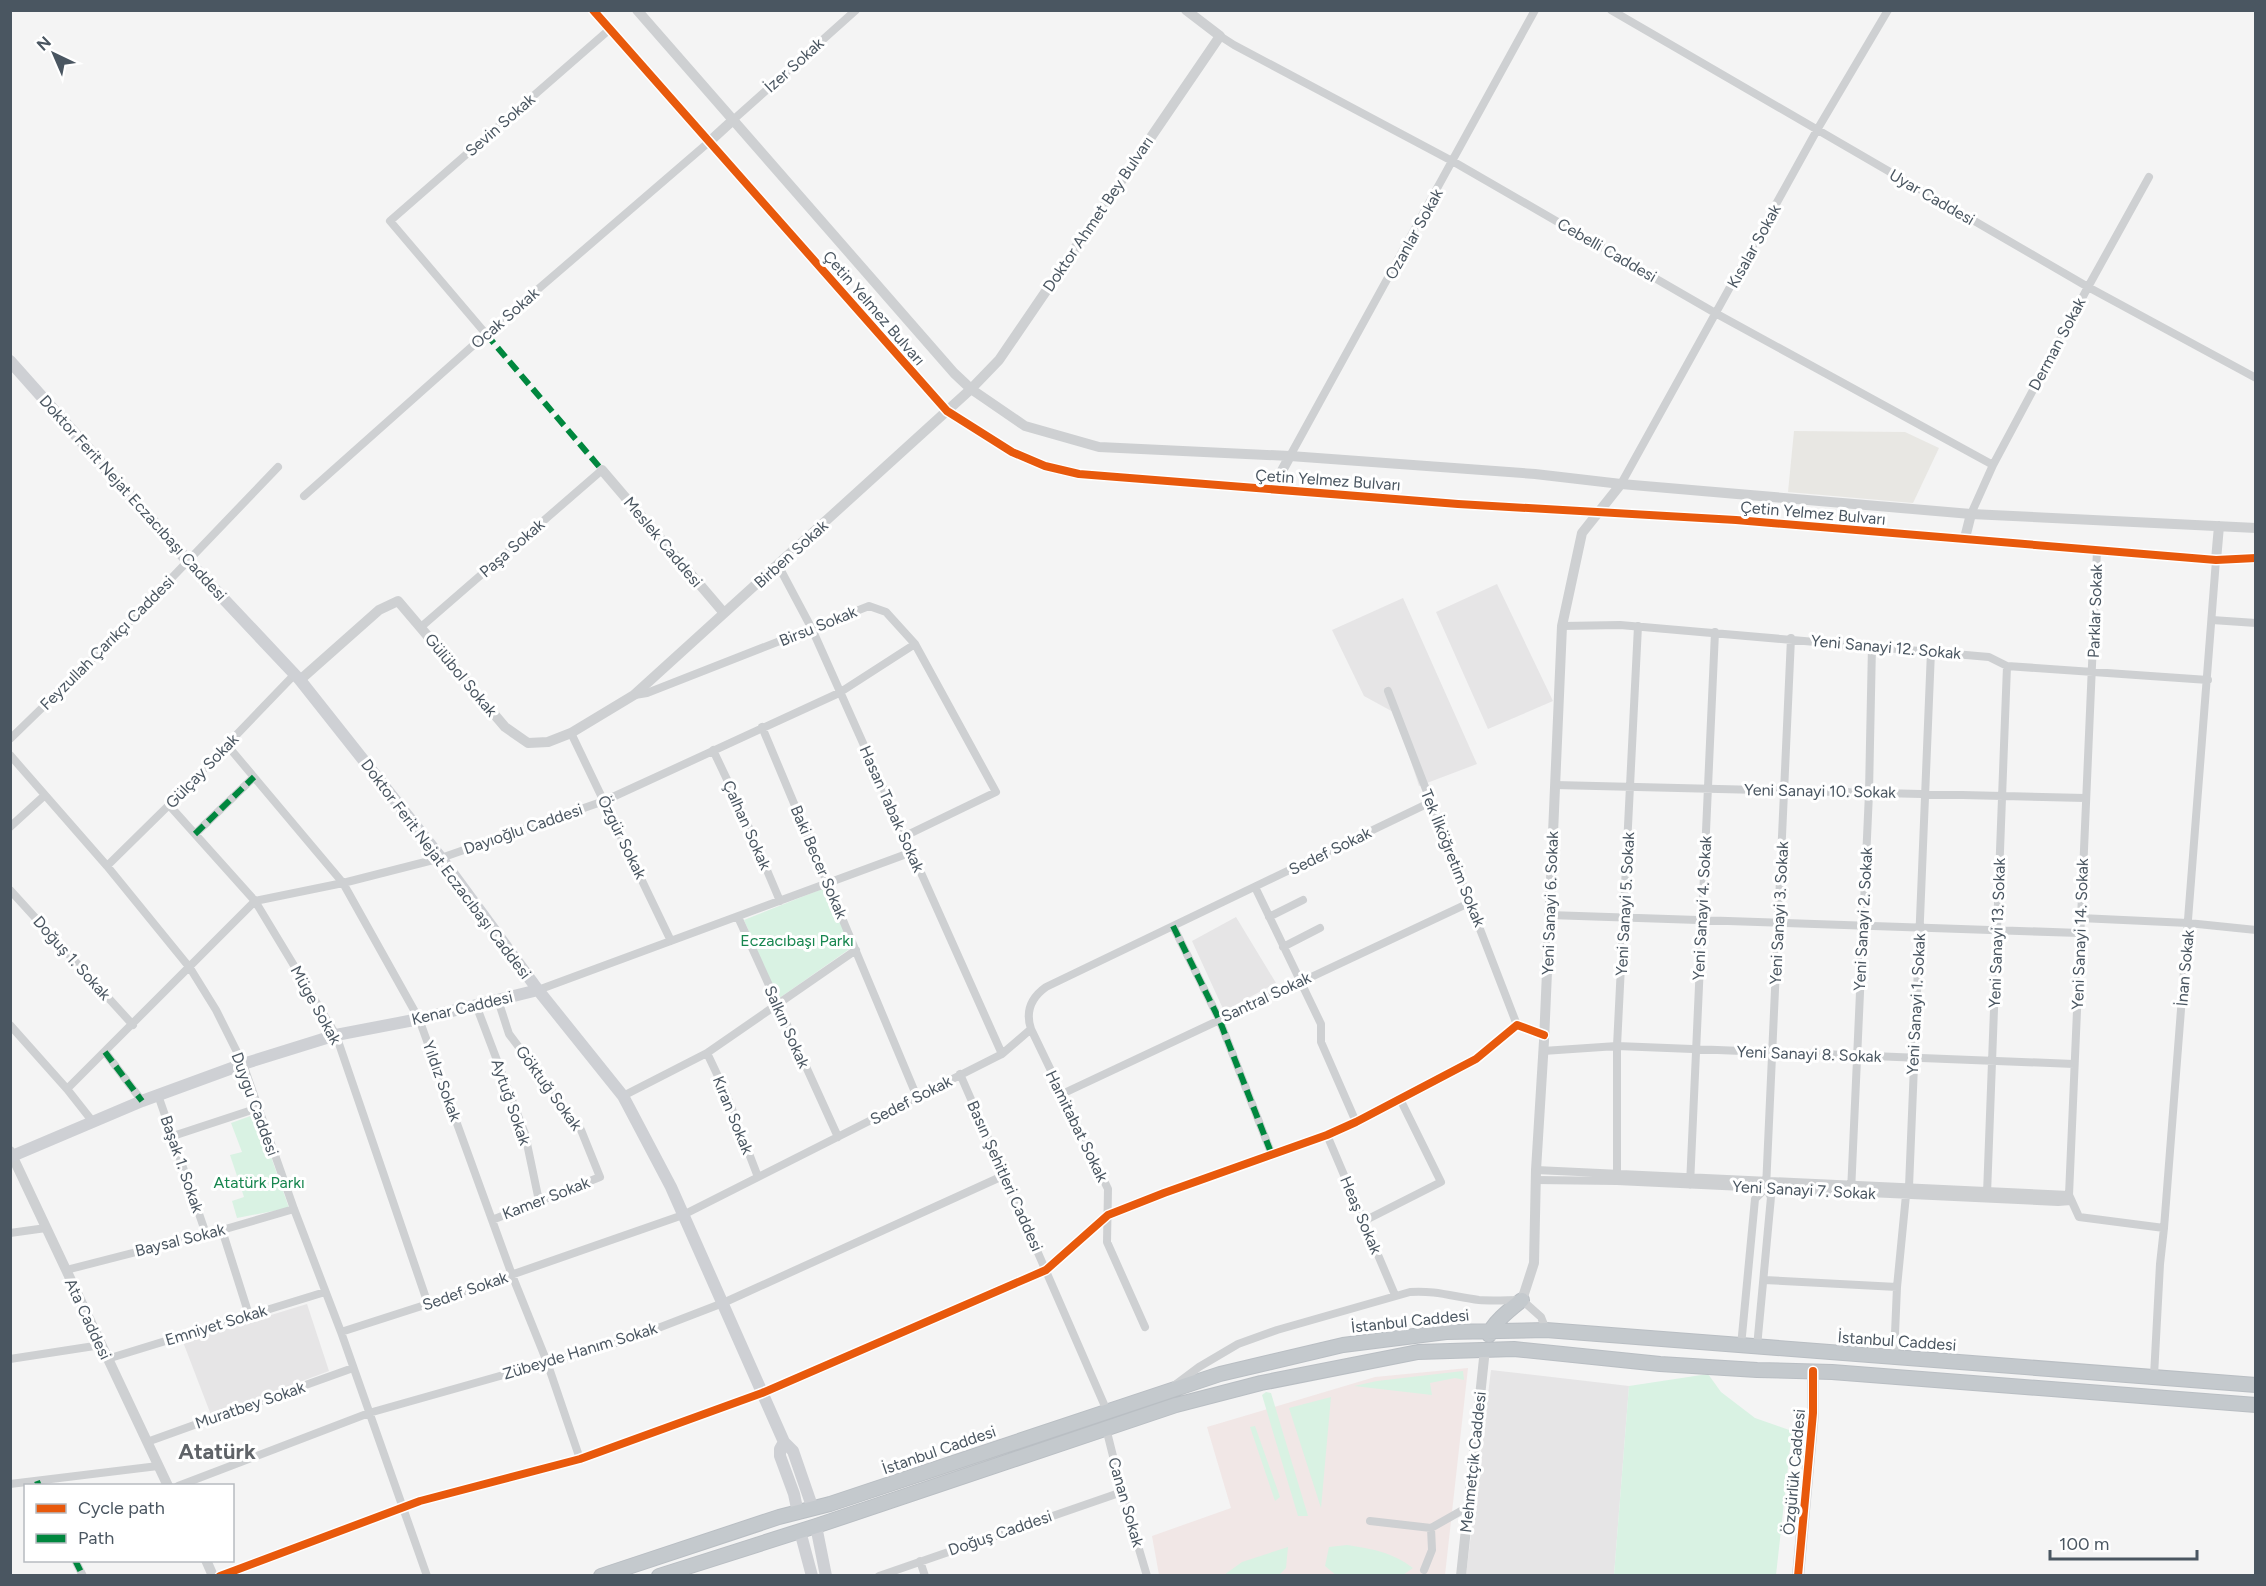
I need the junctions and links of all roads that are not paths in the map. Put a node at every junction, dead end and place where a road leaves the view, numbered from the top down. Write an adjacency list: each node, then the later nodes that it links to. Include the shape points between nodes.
1 (593, 10): 8 (street, Çetin Yelmez Bulvarı)
2 (636, 10): 10 (street, Çetin Yelmez Bulvarı)
3 (856, 10): 10 (street, İzer Sokak)
4 (1186, 10): 9 (street)
5 (1535, 10): 13 (street, Ozanlar Sokak)
6 (1611, 10): 11 (street, Uyar Caddesi)
7 (1888, 10): 11 (street, Kısalar Sokak)
8 (610, 29): 12 (street, Çetin Yelmez Bulvarı); 17 (street, Sevin Sokak, via 390,221)
9 (1220, 36): 13 (street, Cebelli Caddesi); 20 (street, Doktor Ahmet Bey Bulvarı, via 999,360)
10 (733, 120): 12 (street); 20 (street, Çetin Yelmez Bulvarı, via 916,332)
11 (1817, 130): 15 (street, Uyar Caddesi); 16 (street, Kısalar Sokak)
12 (710, 142): 17 (street, Ocak Sokak); 21 (street, Çetin Yelmez Bulvarı)
13 (1454, 162): 16 (street, Cebelli Caddesi); 22 (street, Ozanlar Sokak)
14 (2149, 177): 15 (street, Derman Sokak)
15 (2088, 287): 19 (street, Uyar Caddesi); 23 (street, Derman Sokak)
16 (1717, 314): 23 (street, Cebelli Caddesi); 26 (street, Kısalar Sokak)
17 (486, 334): 28 (street, Ocak Sokak)
18 (10, 361): 37 (main road, Doktor Ferit Nejat Eczacıbaşı Caddesi)
19 (2256, 378)
20 (971, 389): 21 (street, Doktor Ahmet Bey Bulvarı); 22 (street, Çetin Yelmez Bulvarı, via 1025,426 1099,447)
21 (947, 411): 27 (street, Çetin Yelmez Bulvarı, via 1012,452 1045,466 1079,474); 38 (street, Birben Sokak)
22 (1290, 456): 26 (street, Çetin Yelmez Bulvarı); 27 (street)
23 (1993, 465): 30 (street, Derman Sokak)
24 (278, 467): 37 (street, Feyzullah Çarıkçı Caddesi)
25 (602, 470): 40 (street, Meslek Caddesi); 45 (street, Paşa Sokak)
26 (1622, 484): 29 (street, Yeni Sanayi 6. Sokak); 30 (street, Çetin Yelmez Bulvarı)
27 (1272, 489): 29 (street, Çetin Yelmez Bulvarı)
28 (304, 496)
29 (1599, 511): 33 (street, Çetin Yelmez Bulvarı); 43 (street, Yeni Sanayi 6. Sokak, via 1582,533)
30 (1971, 514): 31 (street, Çetin Yelmez Bulvarı); 33 (street)
31 (2219, 526): 32 (street, Çetin Yelmez Bulvarı); 36 (street)
32 (2256, 528)
33 (1965, 538): 34 (street, Çetin Yelmez Bulvarı)
34 (2097, 550): 36 (street, Çetin Yelmez Bulvarı); 53 (street, Parklar Sokak)
35 (2256, 558): 36 (street, Çetin Yelmez Bulvarı)
36 (2216, 560): 41 (street, İnan Sokak)
37 (188, 561): 54 (main road, Doktor Ferit Nejat Eczacıbaşı Caddesi); 61 (street, Feyzullah Çarıkçı Caddesi)
38 (778, 565): 40 (street, Birben Sokak); 46 (street, Hasan Tabak Sokak)
39 (398, 601): 45 (street, Gülübol Sokak); 54 (street, Gülçay Sokak, via 379,610)
40 (724, 613): 58 (street, Birben Sokak)
41 (2212, 620): 42 (street); 55 (street, İnan Sokak)
42 (2256, 623)
43 (1562, 626): 44 (street, Yeni Sanayi 12. Sokak); 67 (street, Yeni Sanayi 6. Sokak)
44 (1638, 626): 47 (street, Yeni Sanayi 12. Sokak); 68 (street, Yeni Sanayi 5. Sokak)
45 (421, 627): 62 (street, Gülübol Sokak, via 505,727)
46 (812, 630): 49 (street, Birsu Sokak, via 869,606 886,612); 57 (street, Hasan Tabak Sokak); 58 (street, Birsu Sokak)
47 (1714, 632): 48 (street, Yeni Sanayi 12. Sokak); 69 (street, Yeni Sanayi 4. Sokak)
48 (1791, 638): 50 (street, Yeni Sanayi 12. Sokak); 70 (street, Yeni Sanayi 3. Sokak)
49 (915, 644): 57 (street, Dayıoğlu Caddesi); 81 (street, Birsu Sokak, via 996,792)
50 (1872, 645): 51 (street, Yeni Sanayi 12. Sokak); 71 (street, Yeni Sanayi 2. Sokak)
51 (1931, 651): 52 (street, Yeni Sanayi 12. Sokak, via 1989,657); 72 (street, Yeni Sanayi 1. Sokak)
52 (2007, 666): 53 (street, Yeni Sanayi 12. Sokak); 74 (street, Yeni Sanayi 13. Sokak)
53 (2092, 672): 55 (street, Yeni Sanayi 12. Sokak); 75 (street, Yeni Sanayi 14. Sokak)
54 (297, 677): 63 (street, Gülçay Sokak); 83 (main road, Doktor Ferit Nejat Eczacıbaşı Caddesi)
55 (2208, 680): 100 (street, İnan Sokak)
56 (1388, 692): 77 (street, Tek İlköğretim Sokak)
57 (839, 693): 59 (street, Dayıoğlu Caddesi); 81 (street, Hasan Tabak Sokak)
58 (634, 695): 60 (street, Birsu Sokak)
59 (762, 727): 64 (street, Dayıoğlu Caddesi); 86 (street, Baki Becer Sokak)
60 (571, 733): 62 (street, Birsu Sokak, via 548,742); 76 (street, Özgür Sokak)
61 (10, 739)
62 (528, 743)
63 (227, 746): 66 (street, Yıldız Sokak); 78 (street, Gülçay Sokak)
64 (713, 750): 76 (street, Dayıoğlu Caddesi); 91 (street, Çalhan Sokak)
65 (10, 755): 73 (street, Duygu Caddesi)
66 (254, 777): 80 (street); 85 (street, Yıldız Sokak)
67 (1555, 785): 68 (street, Yeni Sanayi 10. Sokak); 93 (street, Yeni Sanayi 6. Sokak)
68 (1632, 787): 69 (street, Yeni Sanayi 10. Sokak); 96 (street, Yeni Sanayi 5. Sokak)
69 (1707, 789): 70 (street, Yeni Sanayi 10. Sokak); 98 (street, Yeni Sanayi 4. Sokak)
70 (1785, 791): 71 (street, Yeni Sanayi 10. Sokak); 99 (street, Yeni Sanayi 3. Sokak)
71 (1869, 793): 72 (street, Yeni Sanayi 10. Sokak); 102 (street, Yeni Sanayi 2. Sokak)
72 (1926, 794): 74 (street, Yeni Sanayi 10. Sokak); 104 (street, Yeni Sanayi 1. Sokak)
73 (45, 795): 79 (street); 84 (street, Duygu Caddesi)
74 (2002, 796): 75 (street, Yeni Sanayi 10. Sokak); 105 (street, Yeni Sanayi 13. Sokak)
75 (2085, 798): 97 (street, Yeni Sanayi 14. Sokak)
76 (604, 801): 83 (street, Dayıoğlu Caddesi); 108 (street, Özgür Sokak)
77 (1431, 802): 87 (street, Sedef Sokak); 92 (street, Tek İlköğretim Sokak)
78 (169, 806): 80 (street, Müge Sokak); 84 (street, Gülçay Sokak)
79 (10, 827)
80 (195, 834): 90 (street, Müge Sokak)
81 (905, 836): 82 (street, Hasan Tabak Sokak)
82 (912, 852): 86 (street, Kenar Caddesi); 131 (street, Hasan Tabak Sokak)
83 (441, 858): 85 (street, Dayıoğlu Caddesi); 113 (main road, Doktor Ferit Nejat Eczacıbaşı Caddesi)
84 (107, 866): 111 (street, Duygu Caddesi)
85 (343, 883): 90 (street, Dayıoğlu Caddesi); 117 (street, Yıldız Sokak)
86 (828, 883): 91 (street, Kenar Caddesi); 110 (street, Baki Becer Sokak)
87 (1255, 887): 95 (street); 101 (street, Sedef Sokak)
88 (10, 890): 120 (street, Doğuş 1. Sokak)
89 (1303, 900): 95 (street)
90 (255, 901): 111 (street); 123 (street, Müge Sokak)
91 (780, 901): 94 (street, Kenar Caddesi)
92 (1471, 902): 112 (street, Santral Sokak); 121 (street, Tek İlköğretim Sokak)
93 (1549, 915): 96 (street); 124 (street, Yeni Sanayi 6. Sokak)
94 (738, 917): 108 (street, Kenar Caddesi); 115 (street, Salkın Sokak)
95 (1269, 917): 109 (street)
96 (1624, 918): 98 (street); 125 (street, Yeni Sanayi 5. Sokak)
97 (2080, 918): 100 (street); 107 (street, Yeni Sanayi 14. Sokak)
98 (1701, 921): 99 (street); 126 (street, Yeni Sanayi 4. Sokak)
99 (1779, 923): 102 (street); 129 (street, Yeni Sanayi 3. Sokak)
100 (2188, 923): 106 (street); 171 (street, İnan Sokak)
101 (1173, 926): 118 (street); 122 (street, Sedef Sokak, via 1046,987 1031,1004)
102 (1862, 926): 104 (street); 132 (street, Yeni Sanayi 2. Sokak)
103 (1320, 928): 109 (street)
104 (1919, 928): 105 (street); 133 (street, Yeni Sanayi 1. Sokak)
105 (1997, 930): 107 (street); 134 (street, Yeni Sanayi 13. Sokak)
106 (2256, 930)
107 (2080, 933): 136 (street, Yeni Sanayi 14. Sokak)
108 (671, 941): 113 (street, Kenar Caddesi)
109 (1283, 947): 112 (street)
110 (856, 950): 115 (street); 142 (street, Baki Becer Sokak)
111 (190, 968): 120 (street); 135 (street, Duygu Caddesi)
112 (1299, 981): 118 (street, Santral Sokak); 147 (street, via 1321,1024 1321,1042)
113 (538, 990): 114 (main road, Kenar Caddesi); 141 (main road, Doktor Ferit Nejat Eczacıbaşı Caddesi)
114 (498, 1000): 116 (main road, Kenar Caddesi); 155 (street, Göktuğ Sokak, via 509,1034 581,1130)
115 (777, 1004): 130 (street); 150 (street, Salkın Sokak)
116 (476, 1005): 117 (main road, Kenar Caddesi); 164 (street, Aytuğ Sokak, via 525,1134)
117 (419, 1019): 123 (main road, Kenar Caddesi); 168 (street, Yıldız Sokak)
118 (1219, 1019): 139 (street, Santral Sokak); 152 (street)
119 (10, 1025): 138 (street)
120 (133, 1025): 128 (street)
121 (1518, 1025): 124 (street); 143 (street, via 1476,1059)
122 (1031, 1029): 131 (street, Sedef Sokak); 139 (street, Hamitabat Sokak)
123 (336, 1035): 135 (main road, Kenar Caddesi); 184 (street, Müge Sokak)
124 (1544, 1035): 127 (street, Yeni Sanayi 6. Sokak)
125 (1617, 1046): 126 (street, Yeni Sanayi 8. Sokak); 127 (street, Yeni Sanayi 8. Sokak); 157 (street, Yeni Sanayi 5. Sokak)
126 (1695, 1049): 129 (street, Yeni Sanayi 8. Sokak); 158 (street, Yeni Sanayi 4. Sokak)
127 (1543, 1051): 154 (street, Yeni Sanayi 6. Sokak)
128 (105, 1052): 138 (street); 144 (street)
129 (1773, 1052): 132 (street, Yeni Sanayi 8. Sokak); 159 (street, Yeni Sanayi 3. Sokak)
130 (707, 1053): 141 (street); 156 (street, Kıran Sokak)
131 (1002, 1054): 137 (street, Sedef Sokak)
132 (1857, 1056): 133 (street, Yeni Sanayi 8. Sokak); 160 (street, Yeni Sanayi 2. Sokak)
133 (1913, 1058): 134 (street, Yeni Sanayi 8. Sokak); 161 (street, Yeni Sanayi 1. Sokak)
134 (1992, 1061): 136 (street, Yeni Sanayi 8. Sokak); 162 (street, Yeni Sanayi 13. Sokak)
135 (243, 1064): 140 (main road, Kenar Caddesi); 145 (street, Duygu Caddesi)
136 (2074, 1064): 163 (street, Yeni Sanayi 14. Sokak)
137 (960, 1074): 142 (street, Sedef Sokak); 153 (street, Basın Şehitleri Caddesi)
138 (67, 1089): 146 (street)
139 (1062, 1094): 167 (street, Hamitabat Sokak, via 1108,1189)
140 (158, 1095): 144 (main road, Kenar Caddesi); 148 (street, Başak 1. Sokak)
141 (623, 1096): 166 (main road, Doktor Ferit Nejat Eczacıbaşı Caddesi)
142 (917, 1097): 150 (street, Sedef Sokak)
143 (1400, 1099): 147 (street); 169 (street, via 1441,1182)
144 (142, 1101): 146 (main road, Kenar Caddesi)
145 (258, 1108): 148 (street); 165 (street, Duygu Caddesi)
146 (93, 1122): 151 (main road, Kenar Caddesi)
147 (1356, 1122): 149 (street)
148 (173, 1136): 174 (street, Başak 1. Sokak)
149 (1327, 1136): 152 (street); 169 (street, Heaş Sokak)
150 (838, 1137): 156 (street, Sedef Sokak)
151 (12, 1155): 170 (street, Ata Caddesi)
152 (1272, 1155): 167 (street)
153 (1005, 1175): 176 (street, Basın Şehitleri Caddesi); 183 (street, Zübeyde Hanım Sokak)
154 (1536, 1175): 157 (street, Yeni Sanayi 7. Sokak); 182 (street, Yeni Sanayi 6. Sokak, via 1534,1263)
155 (600, 1177): 164 (street, Kamer Sokak)
156 (758, 1177): 166 (street, Sedef Sokak)
157 (1617, 1177): 158 (street, Yeni Sanayi 7. Sokak)
158 (1690, 1181): 159 (street, Yeni Sanayi 7. Sokak)
159 (1766, 1184): 160 (street, Yeni Sanayi 7. Sokak); 178 (street, Yeni Sanayi 3. Sokak, via 1771,1197); 191 (street, Yeni Sanayi 3. Sokak, via 1755,1199)
160 (1852, 1188): 161 (street, Yeni Sanayi 7. Sokak)
161 (1907, 1191): 162 (street, Yeni Sanayi 7. Sokak); 179 (street, Yeni Sanayi 1. Sokak)
162 (1988, 1195): 163 (street, Yeni Sanayi 7. Sokak)
163 (2070, 1198): 171 (street, via 2079,1217)
164 (539, 1201): 168 (street, Kamer Sokak)
165 (294, 1209): 172 (street, Baysal Sokak); 180 (street, Duygu Caddesi)
166 (683, 1215): 177 (street, Sedef Sokak); 183 (main road, Doktor Ferit Nejat Eczacıbaşı Caddesi)
167 (1108, 1215): 176 (street); 186 (street, Hamitabat Sokak, via 1107,1242)
168 (492, 1220): 177 (street, Yıldız Sokak)
169 (1364, 1221): 181 (street, Heaş Sokak)
170 (46, 1228): 173 (street); 175 (street, Ata Caddesi)
171 (2164, 1228): 202 (street, İnan Sokak)
172 (222, 1230): 174 (street, Baysal Sokak); 185 (street)
173 (10, 1233)
174 (206, 1234): 175 (street, Baysal Sokak)
175 (66, 1270): 190 (street, Ata Caddesi)
176 (1046, 1270): 205 (street); 207 (street, Basın Şehitleri Caddesi)
177 (512, 1275): 184 (street, Sedef Sokak); 197 (street, Yıldız Sokak)
178 (1764, 1280): 179 (street); 192 (street, Yeni Sanayi 3. Sokak)
179 (1897, 1287): 194 (street, Yeni Sanayi 1. Sokak)
180 (325, 1292): 185 (street, Emniyet Sokak); 189 (street, Duygu Caddesi)
181 (1395, 1295): 182 (street, via 1426,1291 1488,1301); 204 (street, via 1238,1344)
182 (1522, 1300): 187 (highway); 188 (street, via 1541,1317)
183 (723, 1303): 197 (street, Zübeyde Hanım Sokak, via 627,1340); 205 (main road, Doktor Ferit Nejat Eczacıbaşı Caddesi)
184 (428, 1304): 189 (street, Sedef Sokak)
185 (249, 1315): 196 (street, Emniyet Sokak)
186 (1145, 1327)
187 (1490, 1330): 188 (highway, İstanbul Caddesi); 193 (highway); 204 (highway, İstanbul Caddesi, via 1343,1345 1220,1374)
188 (1546, 1330): 191 (highway, İstanbul Caddesi)
189 (341, 1332): 198 (street, Duygu Caddesi)
190 (101, 1345): 195 (street); 196 (street, Ata Caddesi)
191 (1741, 1346): 192 (highway, İstanbul Caddesi); 199 (highway)
192 (1757, 1347): 194 (highway, İstanbul Caddesi); 200 (highway)
193 (1485, 1349): 199 (highway, İstanbul Caddesi); 209 (highway, İstanbul Caddesi, via 1418,1352 1271,1381); 219 (street, Mehmetçik Caddesi)
194 (1894, 1357): 202 (highway, İstanbul Caddesi)
195 (10, 1359)
196 (107, 1359): 210 (street, Ata Caddesi)
197 (547, 1362): 208 (street, Zübeyde Hanım Sokak); 212 (street, Yıldız Sokak)
198 (353, 1368): 208 (street, Duygu Caddesi); 210 (street, Muratbey Sokak)
199 (1740, 1369): 200 (highway, İstanbul Caddesi)
200 (1756, 1370): 201 (highway, İstanbul Caddesi)
201 (1813, 1371): 206 (highway, İstanbul Caddesi); 239 (main road, Özgürlük Caddesi, via 1813,1413)
202 (2154, 1376): 203 (highway, İstanbul Caddesi)
203 (2256, 1385)
204 (1166, 1392): 207 (highway, İstanbul Caddesi)
205 (762, 1393): 211 (main road, Doktor Ferit Nejat Eczacıbaşı Caddesi); 212 (street)
206 (2256, 1405)
207 (1107, 1411): 221 (highway, İstanbul Caddesi)
208 (369, 1413): 217 (street, Zübeyde Hanım Sokak); 220 (street, Duygu Caddesi)
209 (1106, 1428): 218 (street, Canan Sokak); 224 (highway, İstanbul Caddesi)
210 (147, 1442): 213 (street, Ata Caddesi)
211 (784, 1442): 221 (main road, Doktor Ferit Nejat Eczacıbaşı Caddesi, via 794,1451); 222 (main road, Doktor Ferit Nejat Eczacıbaşı Caddesi, via 780,1456)
212 (580, 1458): 220 (street)
213 (158, 1466): 214 (street); 216 (street, Ata Caddesi)
214 (38, 1483): 215 (street)
215 (10, 1484)
216 (167, 1484)
217 (181, 1484)
218 (1122, 1491): 227 (street, Doğuş Caddesi); 237 (street, Canan Sokak)
219 (1468, 1507): 225 (street); 238 (street, Mehmetçik Caddesi)
220 (402, 1508): 229 (street); 230 (street, Duygu Caddesi)
221 (813, 1509): 222 (highway, İstanbul Caddesi); 224 (highway)
222 (798, 1513): 226 (highway); 231 (highway, İstanbul Caddesi)
223 (1370, 1521): 225 (street)
224 (816, 1526): 226 (highway, İstanbul Caddesi); 234 (main road)
225 (1431, 1528): 228 (street, via 1432,1550)
226 (800, 1531): 232 (highway, İstanbul Caddesi); 233 (main road)
227 (920, 1561): 235 (street, Doğuş Caddesi); 236 (street)
228 (1424, 1570)
229 (220, 1575)
230 (427, 1575)
231 (601, 1575)
232 (659, 1575)
233 (812, 1575)
234 (826, 1575)
235 (879, 1575)
236 (925, 1575)
237 (1145, 1575)
238 (1461, 1575)
239 (1798, 1575)

